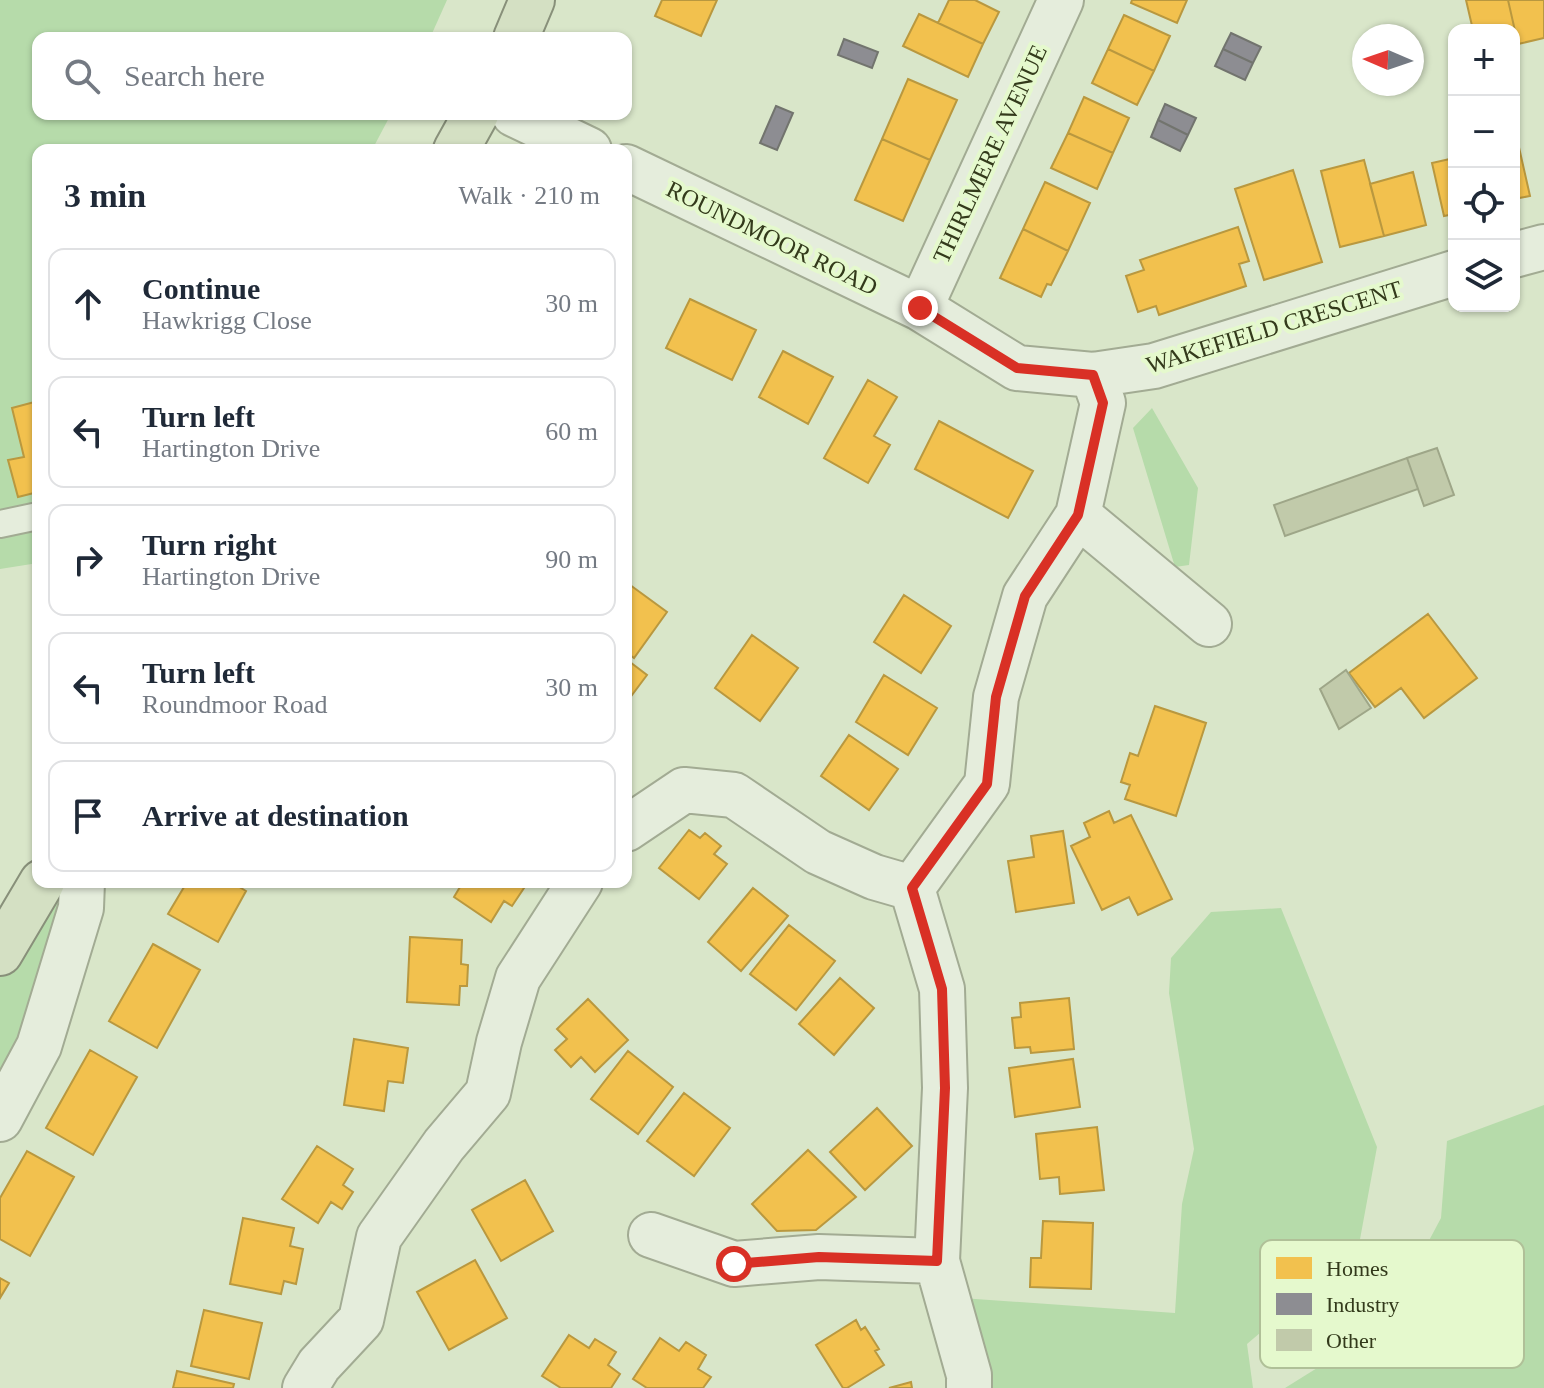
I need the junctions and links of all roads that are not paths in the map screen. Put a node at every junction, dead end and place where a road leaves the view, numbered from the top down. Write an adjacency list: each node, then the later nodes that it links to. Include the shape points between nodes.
1 (532, 0): 3 (highway)
2 (1061, 0): 12 (street, THIRLMERE AVENUE)
3 (519, 32)
4 (473, 120): 6 (highway)
5 (526, 120): 7 (street)
6 (459, 144)
7 (576, 144)
8 (632, 170): 12 (street, ROUNDMOOR ROAD)
9 (1544, 247): 10 (street)
10 (1520, 253)
11 (1448, 275): 13 (street, WAKEFIELD CRESCENT, via 1154,366)
12 (920, 308): 13 (street, ROUNDMOOR ROAD, via 1017,368)
13 (1093, 375): 14 (street, via 1103,403)
14 (1078, 515): 17 (street); 22 (street, via 1025,596 996,697 987,784)
15 (32, 517): 16 (lane)
16 (0, 524)
17 (1209, 624)
18 (632, 825): 22 (street, via 684,790 734,795 818,852)
19 (38, 888): 23 (highway)
20 (82, 888): 24 (street, via 81,908 39,1046)
21 (576, 888): 27 (street, via 518,978 488,1093 379,1237 361,1320)
22 (912, 888): 26 (street, via 942,989 945,1088)
23 (0, 953)
24 (0, 1119)
25 (651, 1235): 26 (street, via 734,1264 819,1257)
26 (937, 1261): 28 (street)
27 (305, 1388)
28 (969, 1388)

